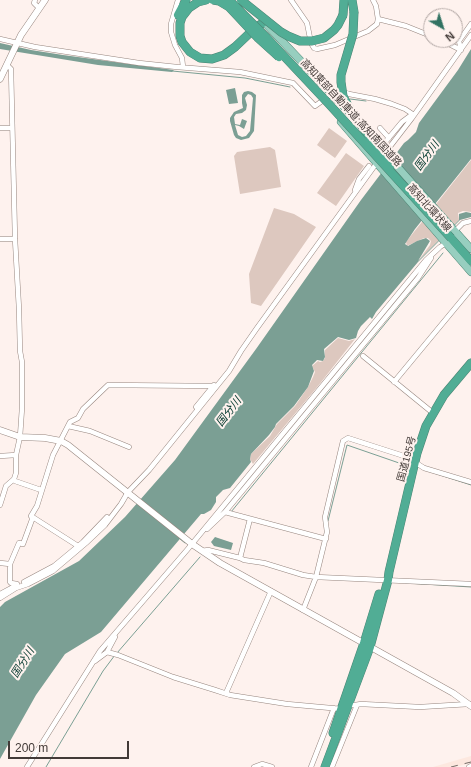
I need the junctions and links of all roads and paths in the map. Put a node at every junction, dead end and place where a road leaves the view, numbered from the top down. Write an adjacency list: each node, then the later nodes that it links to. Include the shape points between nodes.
1 (35, 0): 14 (street, via 34,3)
2 (45, 0): 14 (street)
3 (178, 0): 27 (street, via 171,32)
4 (186, 0): 15 (highway)
5 (206, 0): 15 (highway, via 193,4)
6 (213, 0): 30 (highway, bridge, via 229,7)
7 (225, 0): 19 (main road, 高知北環状線)
8 (229, 0): 30 (highway, 高知東部自動車道;高知南国道路, bridge)
9 (242, 0): 11 (highway, bridge, via 281,32 300,41 324,38 334,30 343,15); 17 (main road, 高知北環状線)
10 (291, 0): 16 (street, via 307,23 311,44 317,49 335,45 368,31 377,24)
11 (344, 0)
12 (352, 0): 40 (highway, bridge, via 353,34 341,82 345,102 383,155)
13 (373, 0): 16 (street)
14 (39, 8): 23 (street)
15 (180, 16): 19 (highway, via 175,32 178,44 191,58 203,63 227,59)
16 (378, 19): 20 (street)
17 (264, 22): 19 (highway); 29 (main road, 高知北環状線)
18 (471, 24): 25 (street, via 460,41)
19 (255, 31): 30 (main road, 高知北環状線)
20 (423, 33)
21 (471, 35): 25 (street)
22 (0, 39): 23 (street)
23 (17, 44): 26 (street); 27 (street)
24 (457, 48): 25 (street)
25 (461, 50): 31 (street)
26 (6, 66): 28 (street); 33 (street, via 11,68)
27 (183, 67): 30 (street, via 240,72 290,82 315,106)
28 (0, 79)
29 (332, 94): 30 (street); 31 (street, via 340,91 375,99 405,109); 35 (main road, 高知北環状線)
30 (325, 102): 36 (main road, 高知北環状線); 40 (highway, 高知東部自動車道;高知南国道路, bridge)
31 (414, 115): 34 (street, via 402,122 388,139); 35 (street)
32 (0, 128): 33 (street)
33 (12, 128): 42 (street)
34 (380, 128)
35 (386, 153): 40 (main road, 高知北環状線)
36 (377, 165): 38 (street); 40 (main road, 高知北環状線)
37 (369, 166): 38 (street, via 359,179)
38 (352, 196): 49 (street)
39 (471, 221): 40 (street, via 463,223)
40 (451, 235): 43 (main road, 高知北環状線); 44 (street); 45 (highway, 高知東部自動車道;高知南国道路); 46 (main road, 高知北環状線)
41 (0, 239): 42 (street)
42 (15, 239): 56 (street, via 22,362)
43 (471, 248)
44 (433, 254): 70 (street, via 418,278); 73 (street)
45 (471, 261)
46 (471, 272)
47 (471, 289): 51 (street)
48 (363, 356): 51 (street)
49 (234, 363): 52 (street); 62 (street)
50 (471, 363): 53 (highway, 国道195号)
51 (394, 382): 53 (street)
52 (213, 386): 54 (street, via 108,385); 62 (street)
53 (432, 413): 61 (highway, 国道195号)
54 (68, 426): 57 (street); 58 (street, via 90,431)
55 (0, 430): 56 (street)
56 (20, 437): 57 (street); 59 (street)
57 (60, 441): 67 (street); 68 (street)
58 (129, 447)
59 (16, 455): 60 (street); 63 (street)
60 (0, 456)
61 (415, 462): 64 (street, via 424,468); 74 (street, via 407,457 348,438 343,441 325,517 328,532); 83 (highway, 国道195号)
62 (141, 478): 68 (street)
63 (14, 479): 66 (street); 67 (street)
64 (471, 482)
65 (0, 484): 66 (street)
66 (6, 486): 69 (street)
67 (41, 490): 71 (street, via 37,506 31,516)
68 (128, 494): 75 (street); 76 (street, via 105,525)
69 (0, 505)
70 (224, 512): 72 (street); 73 (street)
71 (33, 517): 77 (street); 81 (street, via 23,544 19,543)
72 (250, 519): 74 (street); 79 (street)
73 (201, 533): 75 (street)
74 (326, 539): 82 (street)
75 (191, 542): 78 (street); 90 (street)
76 (84, 543): 77 (street); 88 (street, via 53,571)
77 (78, 546): 84 (street, via 54,566 26,582)
78 (202, 551): 79 (street, via 208,550); 86 (street)
79 (240, 558): 82 (street)
80 (0, 563): 81 (street)
81 (10, 564): 84 (street, via 10,582)
82 (316, 577): 83 (street); 89 (street)
83 (387, 577): 85 (street); 91 (highway, 国道195号)
84 (17, 584): 87 (street)
85 (471, 584)
86 (271, 591): 89 (street); 94 (street)
87 (0, 594)
88 (0, 598)
89 (303, 610): 91 (street)
90 (120, 628): 92 (street); 93 (street)
91 (367, 645): 95 (street); 96 (highway, 国道195号)
92 (109, 653): 93 (street); 94 (street, via 173,677)
93 (91, 664): 98 (street)
94 (226, 693): 96 (street, via 287,704)
95 (470, 705): 96 (street, via 420,707 361,704)
96 (346, 707): 97 (highway, 国道195号); 101 (street); 104 (street)
97 (330, 749): 102 (highway, 国道195号); 103 (highway, 国道195号)
98 (27, 767)
99 (254, 767): 100 (street, via 262,764)
100 (272, 767)
101 (311, 767)
102 (319, 767)
103 (325, 767)
104 (332, 767)

